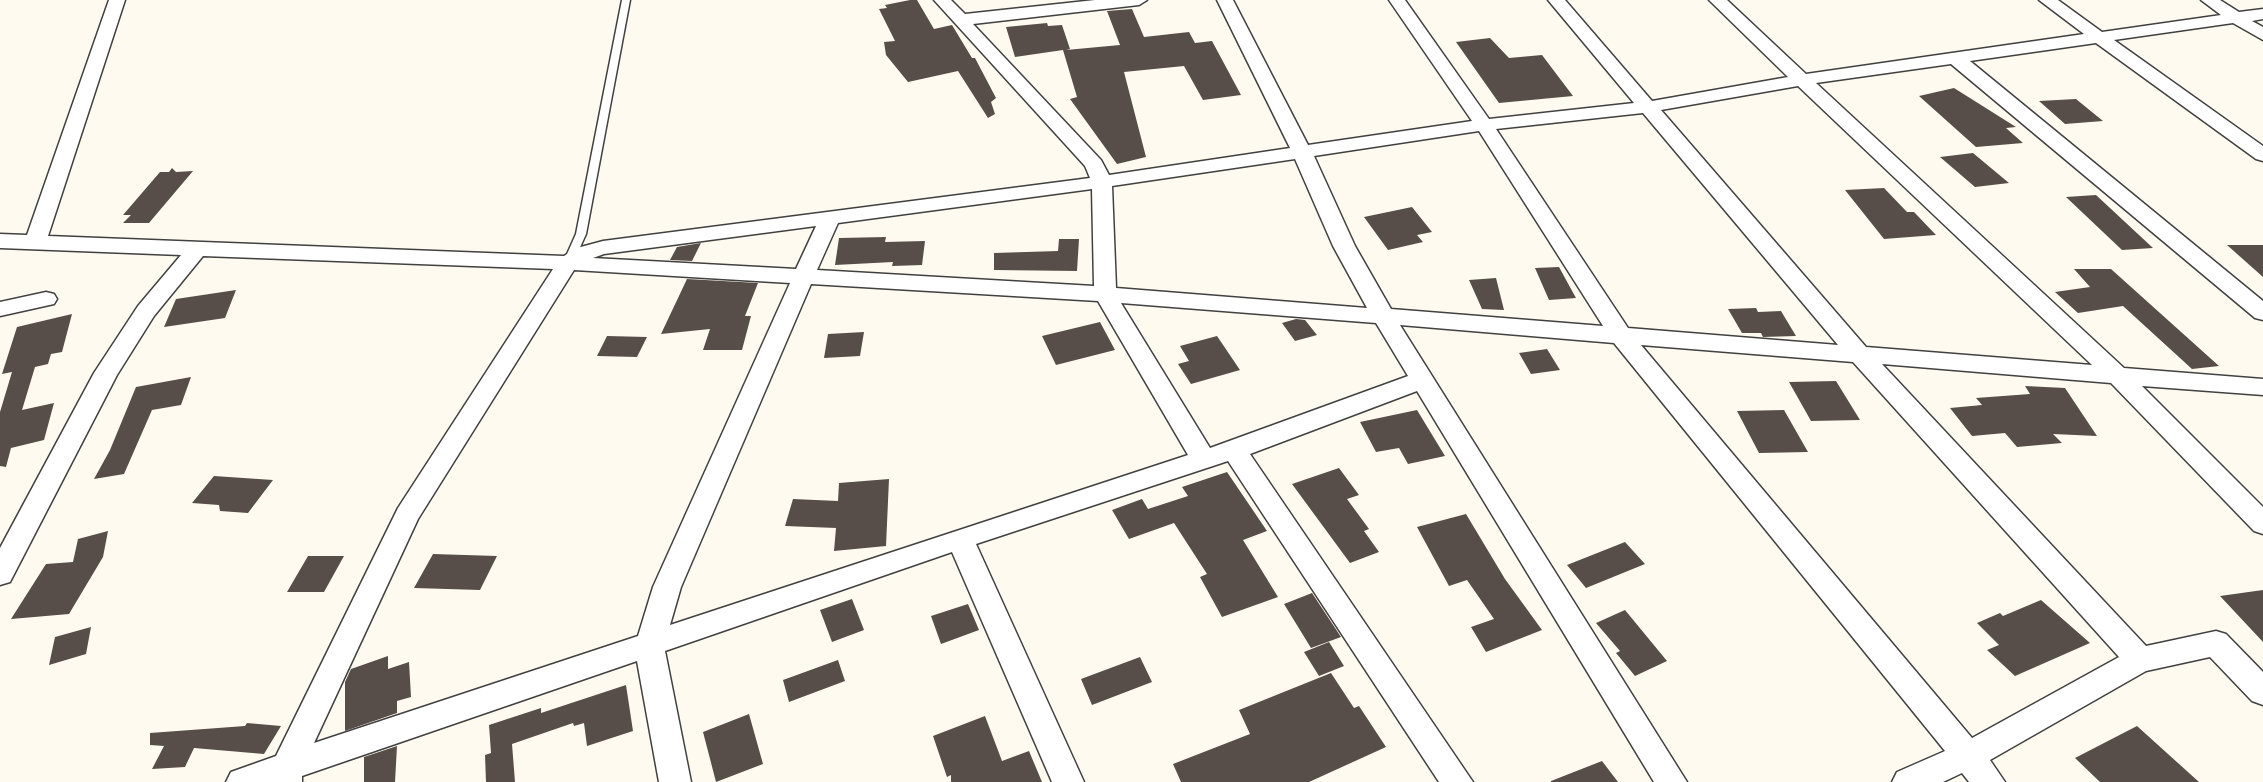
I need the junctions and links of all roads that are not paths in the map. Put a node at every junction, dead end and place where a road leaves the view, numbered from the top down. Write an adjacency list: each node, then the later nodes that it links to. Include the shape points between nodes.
1 (117, 0): 25 (street)
2 (626, 0): 27 (lane, via 581,234)
3 (942, 0): 13 (street)
4 (1139, 0): 13 (street)
5 (1225, 0): 20 (street)
6 (1397, 0): 19 (street)
7 (1556, 0): 18 (street)
8 (1717, 0): 17 (street)
9 (2047, 0): 15 (street)
10 (2209, 0): 12 (street)
11 (2263, 14): 12 (street)
12 (2235, 17): 14 (street); 15 (street)
13 (960, 20): 22 (street, via 1094,164)
14 (2263, 35)
15 (2097, 36): 16 (street); 21 (street)
16 (1954, 57): 17 (street); 32 (street)
17 (1800, 80): 18 (street); 36 (street)
18 (1649, 107): 19 (street); 35 (street)
19 (1484, 125): 20 (street); 34 (street)
20 (1302, 152): 22 (street); 33 (street, via 1344,246)
21 (2263, 155)
22 (1102, 182): 23 (street); 29 (street)
23 (830, 216): 27 (street, via 603,248); 28 (street)
24 (0, 241): 25 (street)
25 (36, 242): 26 (street)
26 (196, 249): 27 (street); 43 (street, via 146,311 106,373)
27 (568, 263): 28 (street); 48 (street, via 408,515)
28 (805, 276): 29 (street); 44 (street, via 667,587)
29 (1105, 294): 33 (street); 40 (street)
30 (46, 299): 31 (street)
31 (0, 309)
32 (2263, 313)
33 (1383, 316): 34 (street); 37 (street)
34 (1621, 336): 35 (street); 47 (street)
35 (1860, 355): 36 (street); 45 (street)
36 (2117, 375): 38 (street); 41 (street)
37 (1423, 380): 39 (street); 53 (street)
38 (2263, 387)
39 (1234, 450): 40 (street); 52 (street)
40 (1204, 460): 42 (street)
41 (2263, 524)
42 (960, 539): 44 (street); 51 (street)
43 (0, 574)
44 (649, 646): 48 (street); 50 (street)
45 (2140, 660): 46 (street, via 2216,643); 47 (street)
46 (2263, 692)
47 (1968, 756): 54 (street); 55 (street)
48 (287, 774): 49 (street)
49 (242, 782)
50 (675, 782)
51 (1068, 782)
52 (1457, 782)
53 (1671, 782)
54 (1908, 782)
55 (1989, 782)

